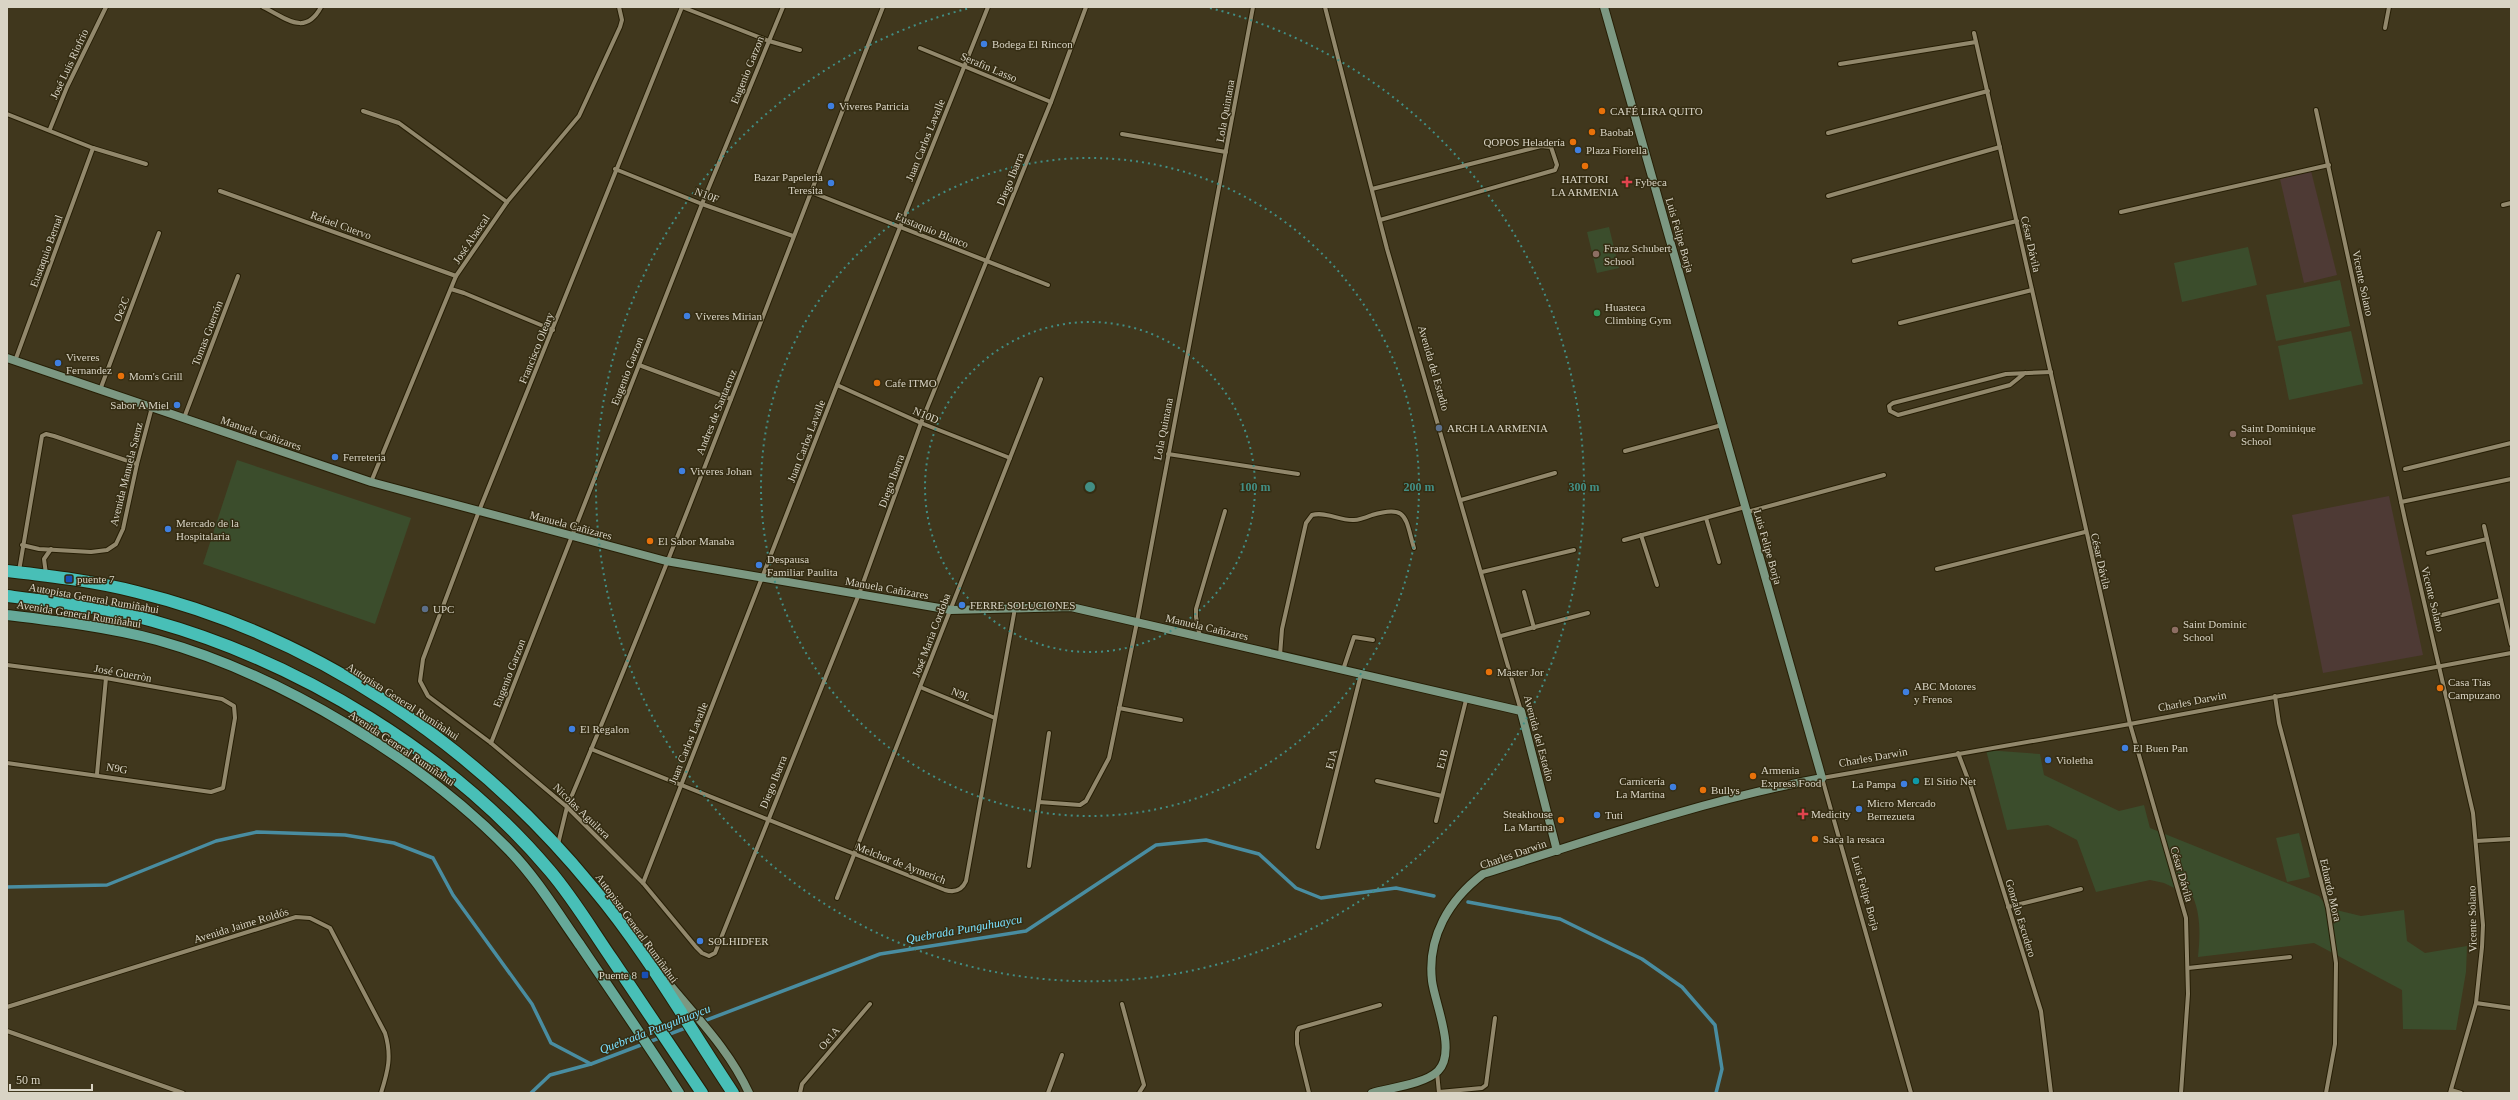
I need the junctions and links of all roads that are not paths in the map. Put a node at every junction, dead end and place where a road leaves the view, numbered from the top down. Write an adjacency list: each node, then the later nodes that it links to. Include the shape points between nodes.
1 (106, 7): 27 (street, José Luis Riofrio, via 67,87)
2 (263, 7): 3 (street, via 298,24 308,24 315,18)
3 (320, 7)
4 (619, 7): 40 (street, José Abascal, via 622,20 620,27 579,116)
5 (682, 7): 16 (street); 35 (street, Francisco Oleary)
6 (783, 7): 16 (street, Eugenio Garzon)
7 (883, 7): 38 (street, Andres de Santacruz)
8 (988, 7): 21 (street, Juan Carlos Lavalle)
9 (1086, 7): 23 (street, Diego Ibarra)
10 (1253, 7): 32 (street, Lola Quintana)
11 (1325, 7): 36 (street, Avenida del Estadio)
12 (1604, 7): 70 (street, Luis Felipe Borja)
13 (2389, 7): 14 (street)
14 (2385, 28)
15 (1974, 33): 17 (street, César Dávila)
16 (769, 41): 19 (street); 42 (street, Eugenio Garzon)
17 (1976, 42): 20 (street); 22 (street, César Dávila)
18 (920, 48): 21 (street, Serafin Lasso)
19 (800, 50)
20 (1840, 64)
21 (965, 67): 23 (street, Serafin Lasso); 47 (street, Juan Carlos Lavalle)
22 (1988, 91): 28 (street); 30 (street, César Dávila)
23 (1051, 102): 50 (street, Diego Ibarra)
24 (2316, 110): 34 (street, Vicente Solano)
25 (363, 111): 40 (street, via 399,123)
26 (7, 114): 27 (street)
27 (50, 129): 31 (street)
28 (1828, 133)
29 (1122, 134): 32 (street)
30 (2000, 147): 39 (street); 46 (street, César Dávila)
31 (93, 148): 33 (street); 59 (street, Eustaquio Bernal)
32 (1226, 152): 73 (street, Lola Quintana)
33 (146, 164)
34 (2329, 165): 44 (street); 83 (street, Vicente Solano)
35 (615, 169): 42 (street, N10F); 58 (street, Francisco Oleary)
36 (1372, 189): 45 (street, Avenida del Estadio); 45 (street, via 1541,146 1551,147 1557,158 1558,165 1554,170)
37 (220, 191): 53 (street, Rafael Cuervo)
38 (811, 192): 47 (street, Eustaquio Blanco); 49 (street, Andres de Santacruz)
39 (1828, 196)
40 (507, 202): 53 (street, José Abascal)
41 (2511, 203): 43 (street)
42 (702, 204): 49 (street, N10F); 60 (street, Eugenio Garzon)
43 (2502, 205)
44 (2121, 212)
45 (1380, 220): 82 (street, Avenida del Estadio)
46 (2017, 221): 51 (street); 56 (street, César Dávila)
47 (900, 227): 50 (street, Eustaquio Blanco); 64 (street, Juan Carlos Lavalle)
48 (159, 233): 65 (street, Oe2C)
49 (793, 236): 66 (street, Andres de Santacruz)
50 (987, 261): 54 (street, Eustaquio Blanco); 69 (street, Diego Ibarra)
51 (1854, 261)
52 (238, 276): 68 (street, Tomas Guerrón)
53 (456, 276): 55 (street, José Abascal)
54 (1048, 285)
55 (451, 290): 58 (street); 81 (street, José Abascal)
56 (2032, 290): 57 (street); 61 (street, César Dávila)
57 (1900, 323)
58 (553, 330): 85 (street, Francisco Oleary)
59 (11, 359): 65 (street, Manuela Cañizares)
60 (639, 365): 66 (street); 91 (street, Eugenio Garzon)
61 (2051, 372): 62 (street); 89 (street, César Dávila)
62 (2025, 373): 62 (street, via 2006,374 1893,403 1889,406 1890,411 1898,415 1999,389 2016,382)
63 (1041, 379): 74 (street, José Maria Cordoba)
64 (837, 385): 69 (street, N10D); 105 (street, Juan Carlos Lavalle)
65 (100, 390): 67 (street, Manuela Cañizares)
66 (731, 399): 99 (street, Andres de Santacruz)
67 (152, 407): 68 (street, Manuela Cañizares); 75 (street, Avenida Manuela Saenz)
68 (184, 418): 81 (street, Manuela Cañizares)
69 (922, 423): 74 (street, N10D); 108 (street, Diego Ibarra)
70 (1722, 425): 72 (street); 84 (street, Luis Felipe Borja)
71 (2511, 443): 76 (street)
72 (1625, 451)
73 (1168, 454): 78 (street); 116 (street, Lola Quintana)
74 (1010, 458): 112 (street, José Maria Cordoba)
75 (137, 464): 94 (street, via 54,436 43,435 39,442); 96 (street, Avenida Manuela Saenz, via 123,529 116,544 100,552)
76 (2406, 469)
77 (1555, 473): 82 (street)
78 (1298, 474)
79 (1884, 475): 84 (street)
80 (2511, 478): 83 (street)
81 (371, 482): 85 (street, Manuela Cañizares)
82 (1461, 500): 103 (street, Avenida del Estadio)
83 (2401, 502): 124 (street, Vicente Solano)
84 (1745, 510): 87 (street); 144 (street, Luis Felipe Borja)
85 (479, 511): 91 (street, Manuela Cañizares); 130 (street, Francisco Oleary, via 421,664 420,681)
86 (1225, 511): 119 (street, via 1196,609)
87 (1706, 518): 90 (street); 100 (street)
88 (2484, 526): 92 (street)
89 (2085, 532): 101 (street); 137 (street, César Dávila)
90 (1641, 535): 93 (street); 106 (street)
91 (572, 537): 99 (street, Manuela Cañizares); 139 (street, Eugenio Garzon)
92 (2487, 539): 98 (street); 110 (street)
93 (1624, 540)
94 (22, 545): 96 (street, Avenida Manuela Saenz, via 34,549); 102 (street)
95 (1414, 548): 123 (street, via 1405,519 1398,512 1389,510 1354,520 1312,515 1306,523 1282,629)
96 (51, 549): 104 (street, via 44,559)
97 (1574, 550): 103 (street)
98 (2428, 553)
99 (666, 561): 105 (street, Manuela Cañizares); 140 (street, Andres de Santacruz)
100 (1719, 562)
101 (1938, 569)
102 (13, 572): 104 (highway, Autopista General Rumiñahui)
103 (1482, 572): 118 (street, Avenida del Estadio)
104 (47, 576): 155 (highway, Autopista General Rumiñahui, via 137,592 230,621 326,666 448,744 510,798)
105 (764, 578): 108 (street, Manuela Cañizares); 146 (street, Juan Carlos Lavalle)
106 (1657, 585)
107 (1524, 592): 117 (street)
108 (859, 594): 112 (street, Manuela Cañizares); 151 (street, Diego Ibarra)
109 (7, 596): 183 (highway, Autopista General Rumiñahui, via 151,620 183,630 285,671 370,718 466,789 550,872)
110 (2501, 600): 115 (street); 121 (street)
111 (1015, 608): 112 (street, Manuela Cañizares); 116 (street, Manuela Cañizares, via 1071,607); 135 (street, Melchor de Aymerich)
112 (951, 610): 129 (street, José Maria Cordoba)
113 (1588, 613): 117 (street)
114 (7, 615): 182 (main road, Avenida General Rumiñahui, via 115,630 157,640 213,660 314,705 419,772 457,801 511,853 557,913 643,1037)
115 (2442, 615)
116 (1137, 622): 119 (street, Manuela Cañizares); 133 (street, Lola Quintana)
117 (1534, 628): 118 (street)
118 (1501, 636): 134 (street, Avenida del Estadio)
119 (1200, 637): 123 (street, Manuela Cañizares)
120 (1373, 640): 126 (street, via 1354,637)
121 (2511, 644)
122 (2511, 652): 124 (street, Charles Darwin)
123 (1280, 656): 126 (street, Manuela Cañizares)
124 (2440, 664): 131 (street, Charles Darwin); 154 (street, Vicente Solano, via 2473,813)
125 (7, 665): 128 (street, José Guerròn)
126 (1344, 670): 127 (street, Manuela Cañizares)
127 (1361, 674): 132 (street, Manuela Cañizares); 156 (street, E1A)
128 (106, 678): 143 (street); 147 (street, José Guerròn, via 222,699 234,706 235,718)
129 (920, 687): 135 (street, N9L); 158 (street, José Maria Cordoba)
130 (428, 696): 139 (street, Nicolas Aguilera)
131 (2275, 696): 137 (street, Charles Darwin); 194 (street, Eduardo Mora, via 2328,908 2336,963 2335,1044)
132 (1466, 700): 134 (street, Manuela Cañizares); 148 (street, E1B)
133 (1119, 708): 136 (street); 149 (street, Lola Quintana, via 1109,758 1086,801 1080,805 1070,806)
134 (1521, 711): 157 (street, Avenida del Estadio)
135 (995, 718): 158 (street, Melchor de Aymerich, via 968,871 961,888 950,892)
136 (1181, 720)
137 (2130, 724): 141 (street, Charles Darwin); 167 (street, César Dávila, via 2186,918)
138 (1049, 733): 149 (street)
139 (491, 743): 150 (street, Nicolas Aguilera)
140 (591, 749): 146 (street, Melchor de Aymerich); 150 (street, Andres de Santacruz)
141 (1958, 753): 144 (street, Charles Darwin); 163 (street, Gonzalo Escudero)
142 (7, 763): 143 (street, N9G)
143 (98, 774): 147 (street, N9G, via 211,792)
144 (1822, 778): 157 (street, Charles Darwin, via 1756,790 1690,808); 191 (street, Luis Felipe Borja)
145 (1377, 781): 148 (street)
146 (681, 785): 151 (street, Melchor de Aymerich); 160 (street, Juan Carlos Lavalle)
147 (223, 788)
148 (1442, 796): 152 (street, E1B)
149 (1039, 802): 159 (street)
150 (567, 807): 155 (street, Andres de Santacruz); 160 (street, Nicolas Aguilera)
151 (768, 819): 158 (street, Melchor de Aymerich); 165 (street, Diego Ibarra, via 715,953)
152 (1436, 821)
153 (2511, 839): 154 (street)
154 (2476, 841): 168 (street, Vicente Solano, via 2483,924)
155 (557, 846): 164 (highway, Autopista General Rumiñahui)
156 (1318, 848)
157 (1557, 851): 177 (street, Charles Darwin, via 1483,874 1466,887 1444,917 1437,931 1432,962 1432,981 1446,1052)
158 (855, 855): 162 (street, José Maria Cordoba)
159 (1030, 866)
160 (643, 883): 165 (street, Nicolas Aguilera, via 696,947)
161 (2081, 889): 163 (street)
162 (838, 898)
163 (2008, 907): 192 (street, Gonzalo Escudero, via 2041,1011)
164 (622, 927): 184 (highway, Autopista General Rumiñahui); 185 (street, via 717,1039 738,1069)
165 (707, 955)
166 (2290, 957): 167 (street)
167 (2188, 968): 193 (street, César Dávila)
168 (2476, 1003): 173 (street); 178 (street, Vicente Solano)
169 (870, 1004): 186 (street, Oe1A, via 802,1084)
170 (1122, 1004): 179 (street, via 1144,1085)
171 (1380, 1005): 188 (street, via 1299,1028 1296,1032 1297,1044)
172 (7, 1008): 181 (street, Avenida Jaime Roldós, via 296,917 310,918 330,928 385,1034 390,1049 390,1064)
173 (2511, 1008)
174 (1496, 1018): 190 (street, via 1486,1085 1482,1088)
175 (7, 1031): 180 (street)
176 (1062, 1055): 187 (street)
177 (1437, 1072): 189 (street, via 1420,1080); 190 (street)
178 (2451, 1091): 195 (street)
179 (1142, 1092)
180 (183, 1093)
181 (381, 1093)
182 (678, 1093)
183 (702, 1093)
184 (733, 1093)
185 (749, 1093)
186 (800, 1093)
187 (1048, 1093)
188 (1309, 1093)
189 (1372, 1093)
190 (1439, 1093)
191 (1911, 1093)
192 (2051, 1093)
193 (2181, 1093)
194 (2326, 1093)
195 (2461, 1093)

